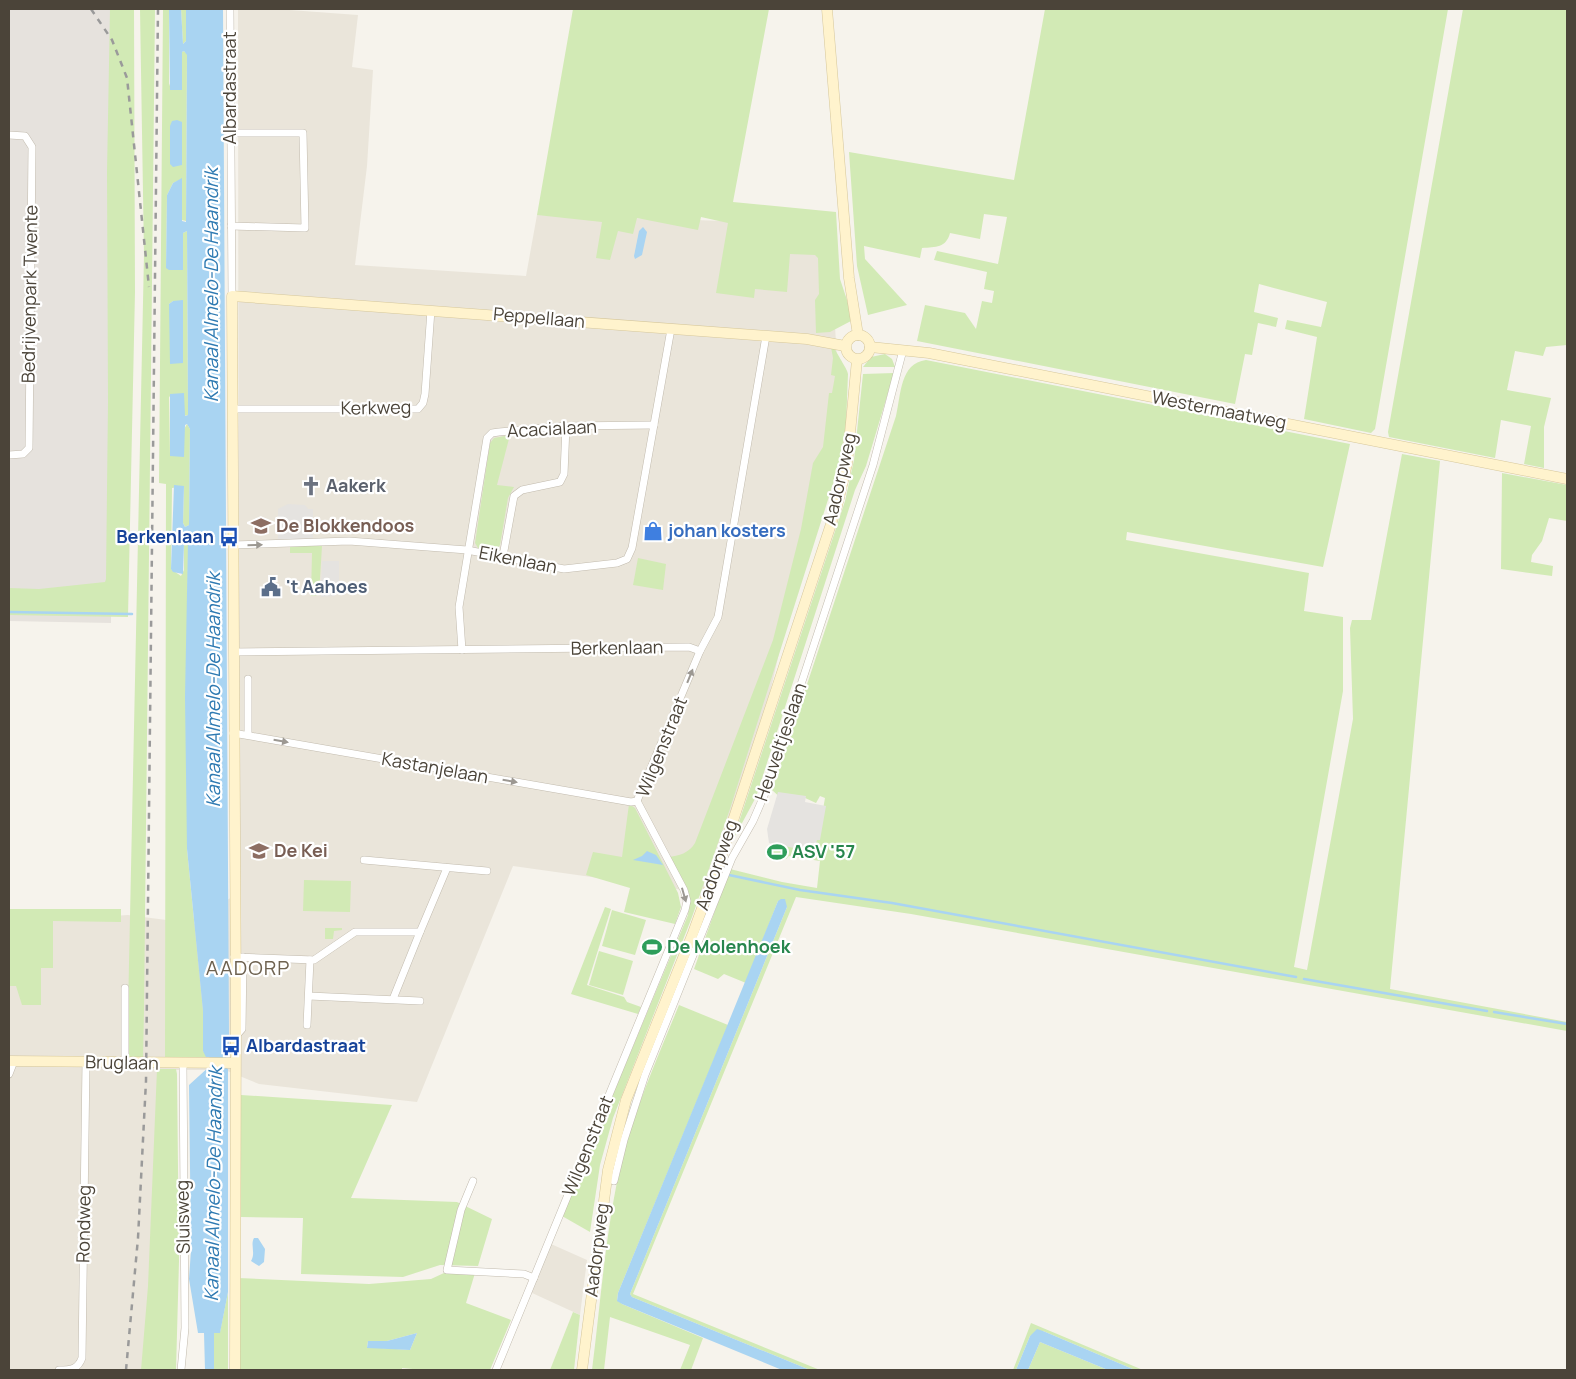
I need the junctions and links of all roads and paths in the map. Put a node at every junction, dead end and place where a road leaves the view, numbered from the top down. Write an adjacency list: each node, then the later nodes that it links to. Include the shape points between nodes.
1 (230, 9): 3 (street, Albardastraat)
2 (827, 9): 9 (street, via 849,278)
3 (231, 133): 5 (street, Albardastraat); 5 (street, via 303,133 306,228)
4 (9, 135): 18 (street, Bedrijvenpark Twente, via 24,136 32,147 29,448 23,454)
5 (231, 226): 6 (street, Albardastraat)
6 (232, 296): 7 (street, Peppellaan); 15 (street, Albardastraat)
7 (431, 310): 8 (street, Peppellaan); 15 (street, Kerkweg, via 425,394 418,409)
8 (671, 329): 10 (street, Peppellaan); 16 (street, Eikenlaan)
9 (858, 335): 11 (street, via 852,336); 12 (street, via 866,338)
10 (766, 336): 11 (street, Peppellaan); 24 (street, Wilgenstraat, via 718,617)
11 (845, 346): 14 (street, via 848,355)
12 (870, 347): 13 (street, Westermaatweg); 14 (street, via 868,354)
13 (903, 350): 19 (street, Westermaatweg); 48 (street, Heuveltjeslaan, via 873,465 766,791 732,858 645,1075)
14 (858, 360): 54 (street, Aadorpweg, via 847,464 837,506 722,854 633,1082 616,1135 608,1170)
15 (232, 409): 20 (street, Albardastraat)
16 (654, 425): 17 (street, Acacialaan); 22 (street, Eikenlaan, via 632,548 627,559 564,569)
17 (566, 426): 21 (street, Acacialaan, via 492,433 487,438); 22 (street, via 564,474 560,482 522,490 514,496)
18 (9, 456)
19 (1567, 479)
20 (233, 545): 21 (street, Eikenlaan, one-way to 21, via 350,540); 25 (street, Albardastraat)
21 (467, 550): 22 (street, Eikenlaan); 23 (street, Acacialaan, via 459,607)
22 (502, 556)
23 (462, 650): 24 (street, Berkenlaan, via 689,647); 25 (street, Berkenlaan)
24 (700, 651): 29 (street, Wilgenstraat, one-way to 24)
25 (233, 652): 27 (street, Albardastraat)
26 (248, 679): 28 (street)
27 (233, 733): 28 (street, Kastanjelaan); 34 (street, Albardastraat)
28 (248, 735): 29 (street, Kastanjelaan, one-way to 29, via 622,801)
29 (637, 801): 49 (street, Wilgenstraat, one-way to 49, via 687,901)
30 (364, 860): 31 (street)
31 (447, 868): 32 (street); 33 (street)
32 (487, 871)
33 (420, 932): 35 (street, via 355,932); 38 (street)
34 (238, 957): 35 (street); 45 (street, Albardastraat)
35 (310, 960): 37 (street)
36 (125, 988): 43 (street)
37 (309, 996): 38 (street); 40 (street)
38 (393, 999): 39 (street)
39 (420, 1001)
40 (307, 1025)
41 (11, 1061): 42 (street, Bruglaan); 46 (street)
42 (86, 1062): 43 (street, Bruglaan); 50 (street, Rondweg, via 82,1358 72,1370)
43 (125, 1062): 44 (street, Bruglaan)
44 (183, 1063): 45 (street, Bruglaan); 51 (street, Sluisweg, via 185,1328)
45 (235, 1063): 52 (street, Albardastraat)
46 (9, 1074)
47 (473, 1181): 49 (street, via 461,1210 447,1270 524,1274)
48 (614, 1181)
49 (534, 1278): 53 (street, Wilgenstraat)
50 (59, 1370)
51 (181, 1370)
52 (235, 1370)
53 (496, 1370)
54 (582, 1370)

